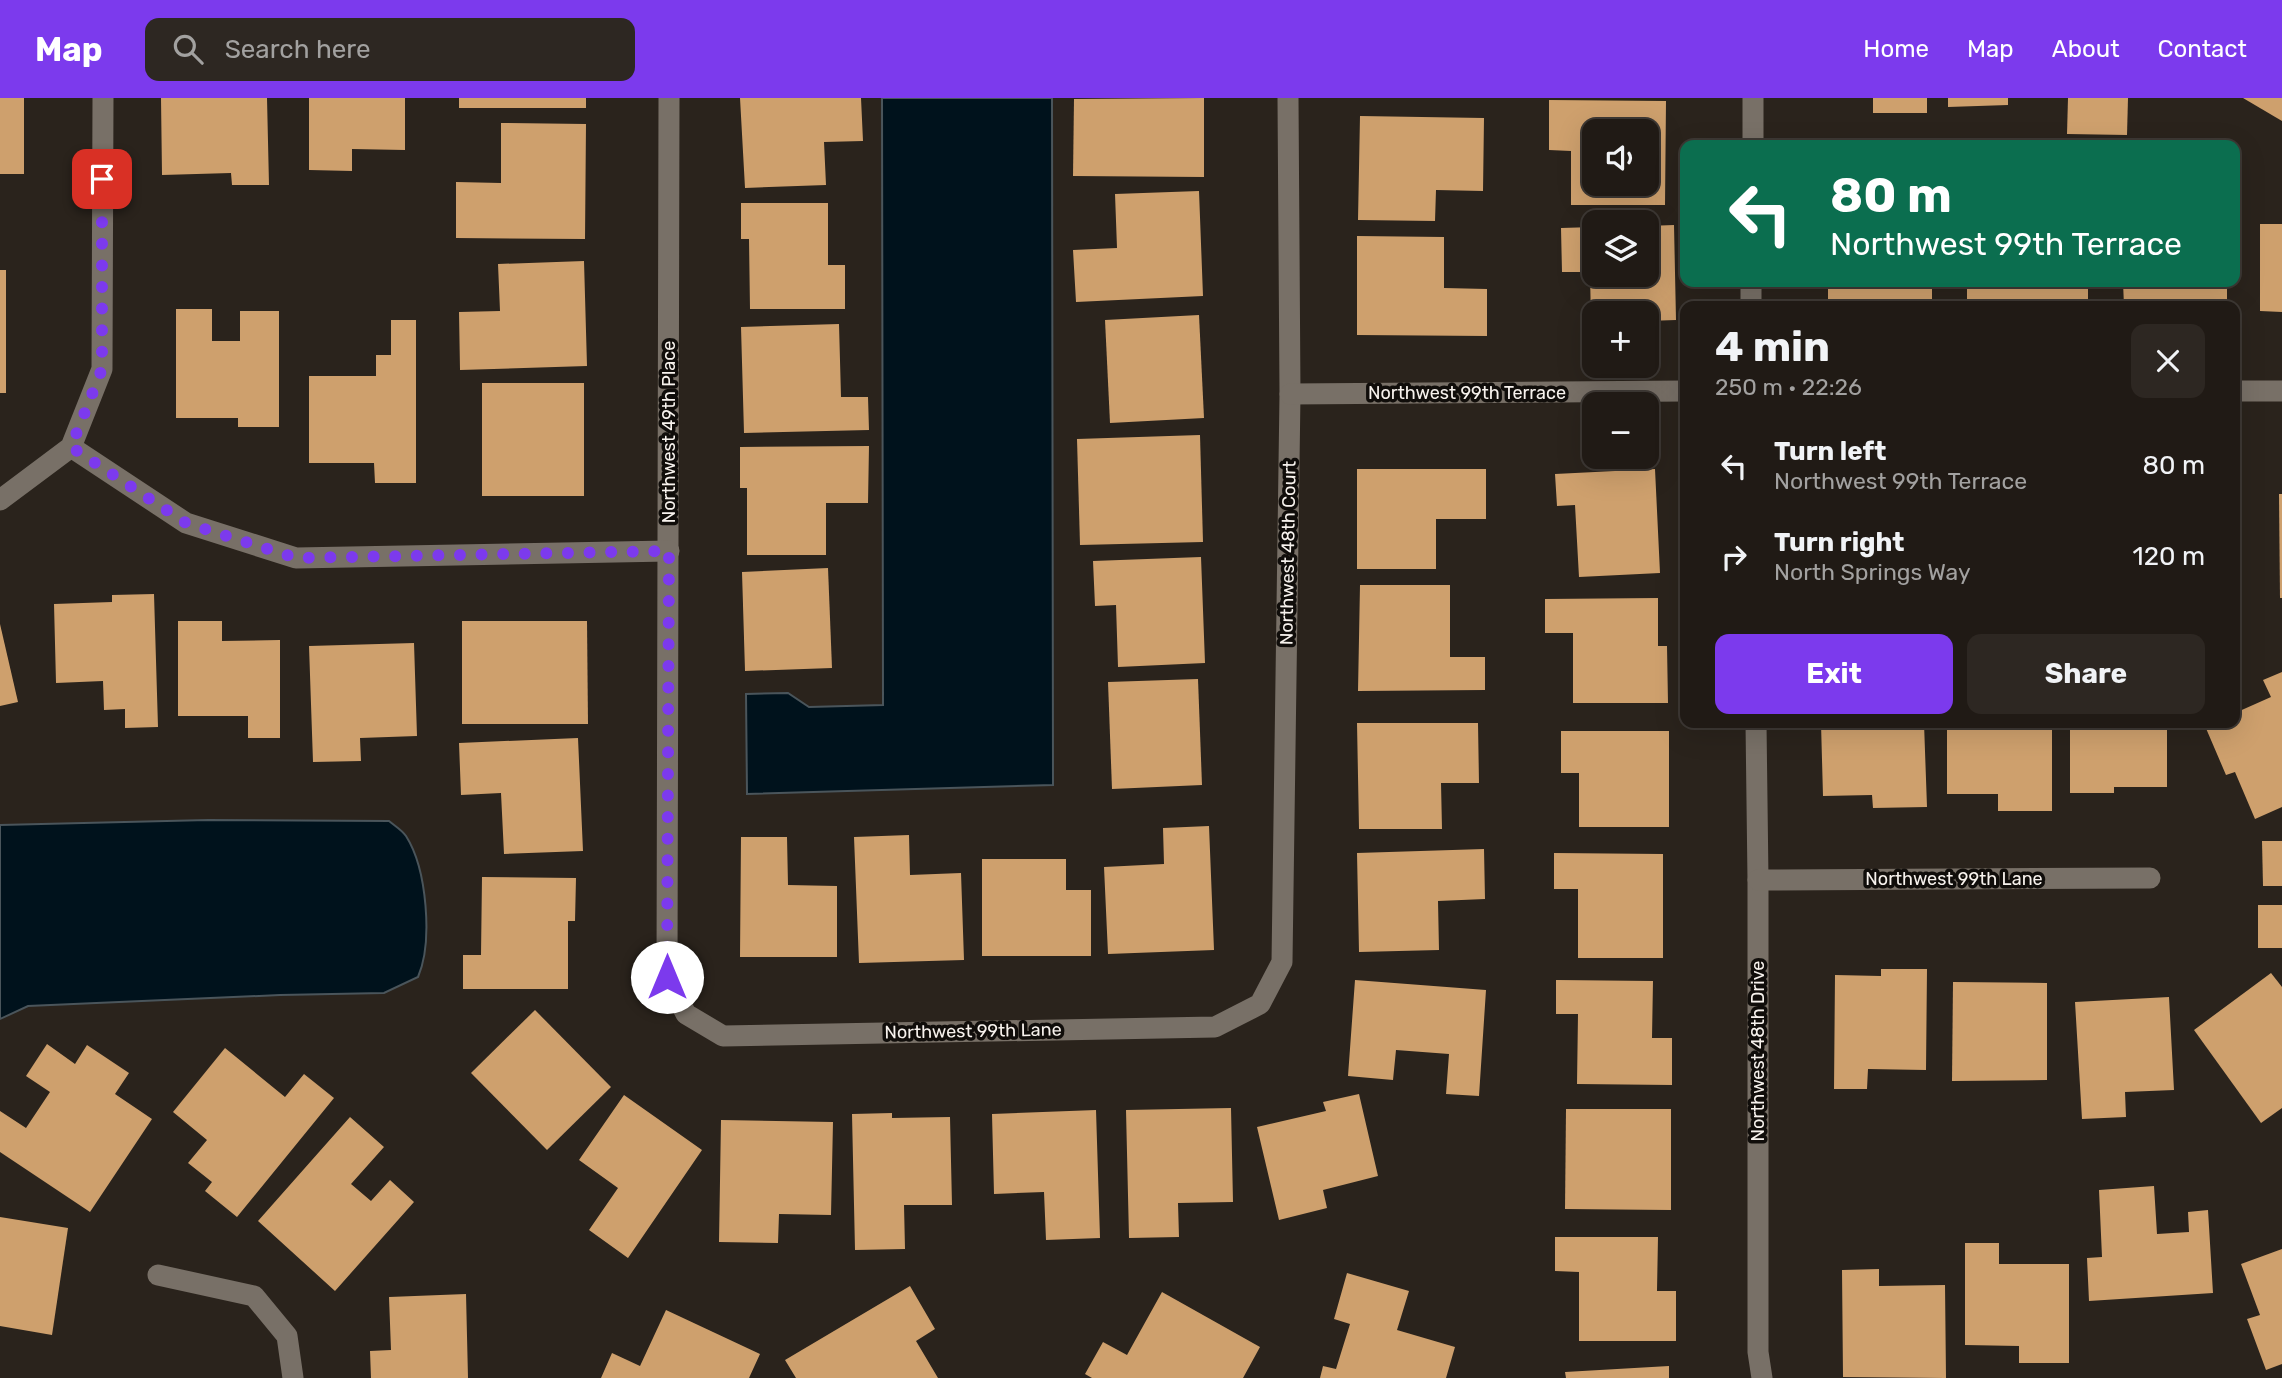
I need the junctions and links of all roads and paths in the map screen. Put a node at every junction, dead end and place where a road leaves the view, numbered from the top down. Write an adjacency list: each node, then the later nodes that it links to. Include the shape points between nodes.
1 (103, 98): 10 (street, via 102,369)
2 (669, 98): 12 (street, Northwest 49th Place)
3 (1288, 98): 9 (street, Northwest 48th Court)
4 (1753, 98): 5 (street)
5 (1753, 140)
6 (1680, 391): 9 (street, Northwest 99th Terrace)
7 (2240, 391): 8 (street)
8 (2282, 391)
9 (1290, 394): 16 (street, Northwest 48th Court, via 1282,962)
10 (71, 447): 11 (street); 12 (street, via 186,523 296,558)
11 (0, 500)
12 (669, 551): 17 (street, Northwest 49th Place, via 667,977)
13 (1756, 728): 15 (street, Northwest 48th Drive)
14 (2150, 878): 15 (street, Northwest 99th Lane)
15 (1758, 880): 20 (street, Northwest 48th Drive, via 1758,1352)
16 (1260, 1003): 17 (street, Northwest 99th Lane, via 1215,1027 1119,1029 723,1036)
17 (686, 1014)
18 (158, 1275): 19 (street, via 254,1296 287,1336)
19 (293, 1378)
20 (1762, 1378)

